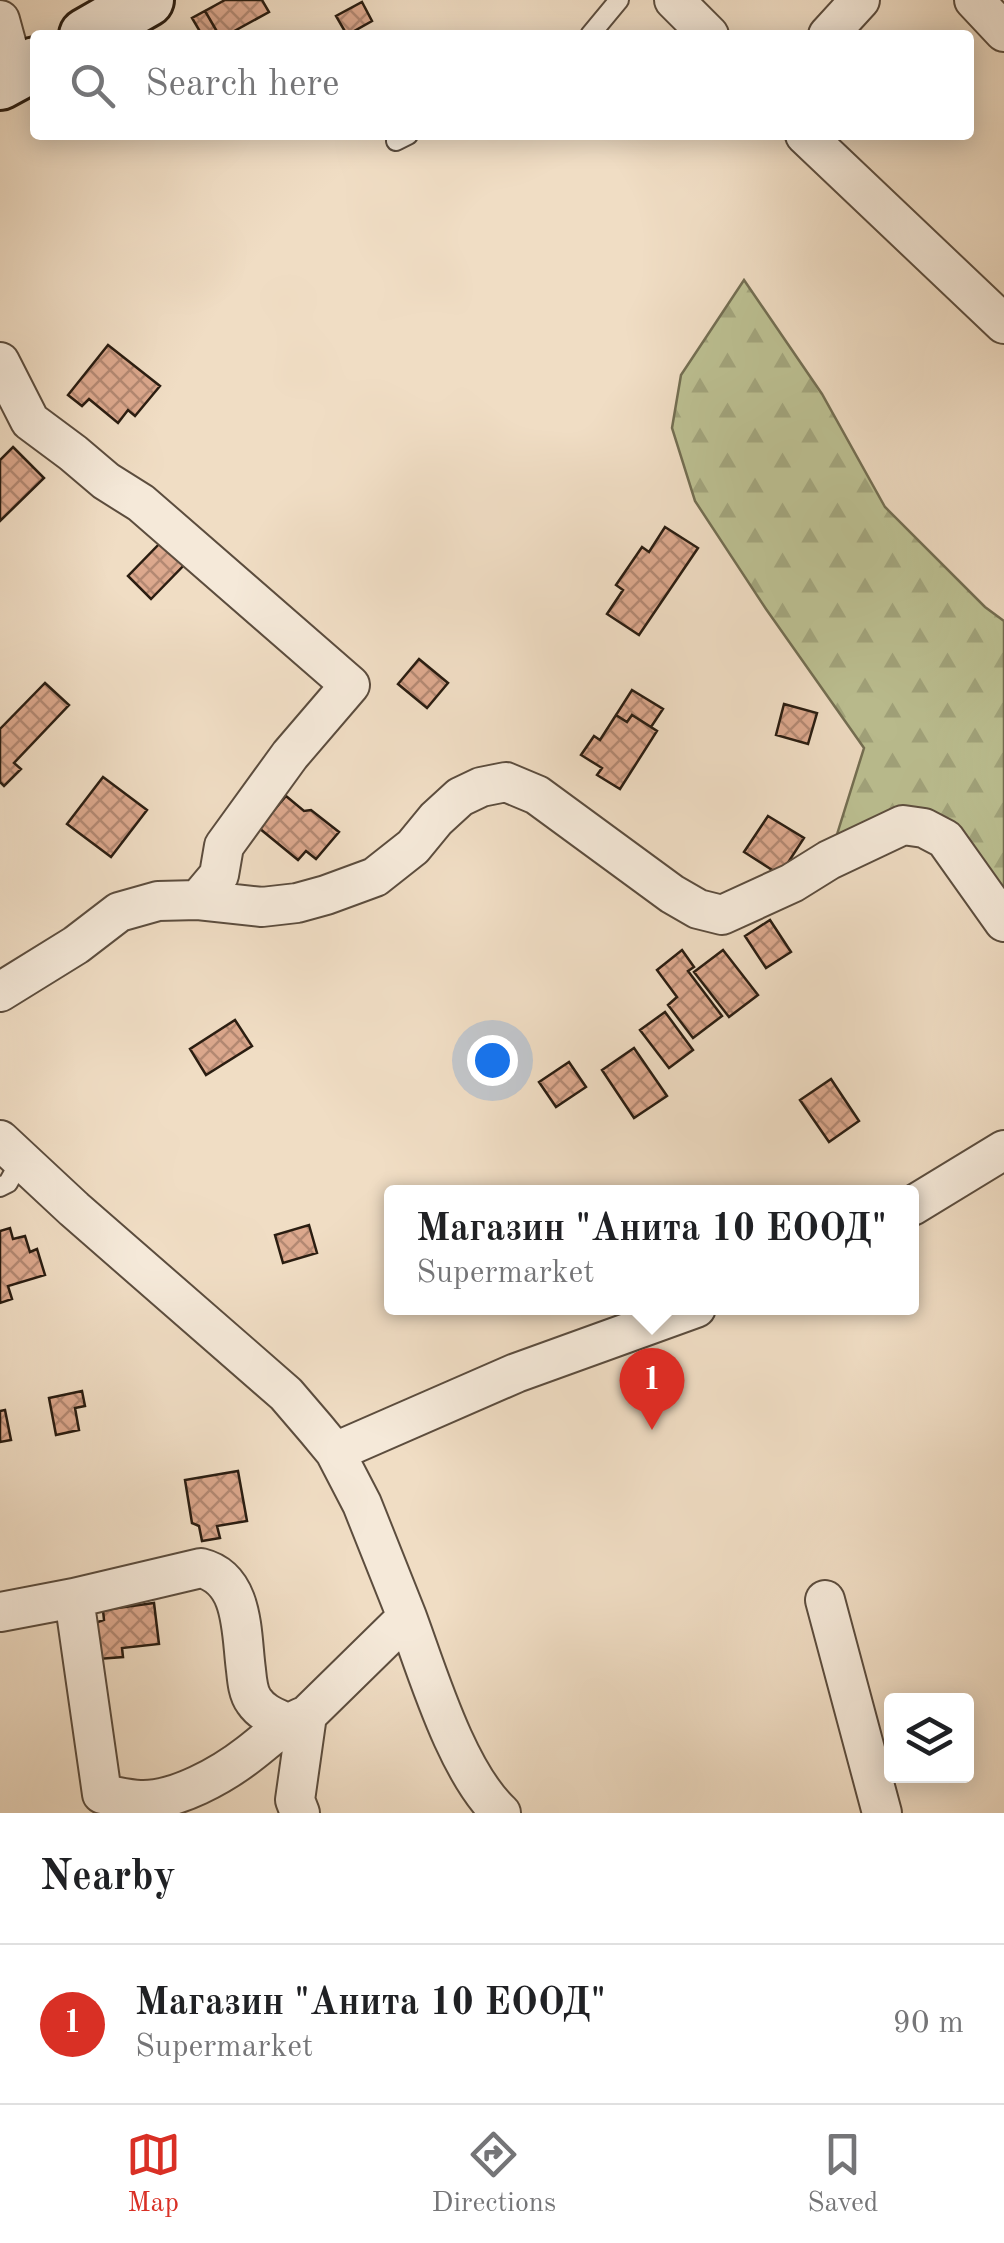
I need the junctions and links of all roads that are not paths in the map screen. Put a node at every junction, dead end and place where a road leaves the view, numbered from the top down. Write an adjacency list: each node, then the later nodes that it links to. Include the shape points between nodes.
1 (147, 0): 7 (street)
2 (619, 0): 8 (lane)
3 (674, 0): 9 (street)
4 (860, 0): 10 (street)
5 (974, 0): 11 (street)
6 (0, 20): 12 (street)
7 (95, 30)
8 (594, 30)
9 (705, 30)
10 (833, 30)
11 (1004, 32)
12 (17, 74)
13 (810, 140): 14 (street)
14 (1004, 324)
15 (0, 362): 16 (street, via 30,421 140,504 350,685 224,846 219,874)
16 (198, 900): 17 (street, via 262,907 350,888 395,862 460,797 506,782 537,794 698,909 722,915 903,825 945,839); 18 (street, via 158,900 120,912)
17 (1004, 922)
18 (0, 992)
19 (1004, 1150): 21 (street)
20 (7, 1162): 23 (street, via 286,1394)
21 (919, 1202)
22 (677, 1315): 23 (street, via 516,1373)
23 (335, 1452): 27 (street)
24 (74, 1598): 26 (street); 28 (street, via 201,1568 214,1572 237,1600 252,1699 266,1714); 28 (street, via 102,1794 143,1801 175,1794 237,1763)
25 (825, 1600): 31 (street)
26 (0, 1612)
27 (407, 1617): 28 (street); 30 (street, via 463,1758)
28 (297, 1719): 29 (street)
29 (300, 1813)
30 (501, 1813)
31 (882, 1813)

